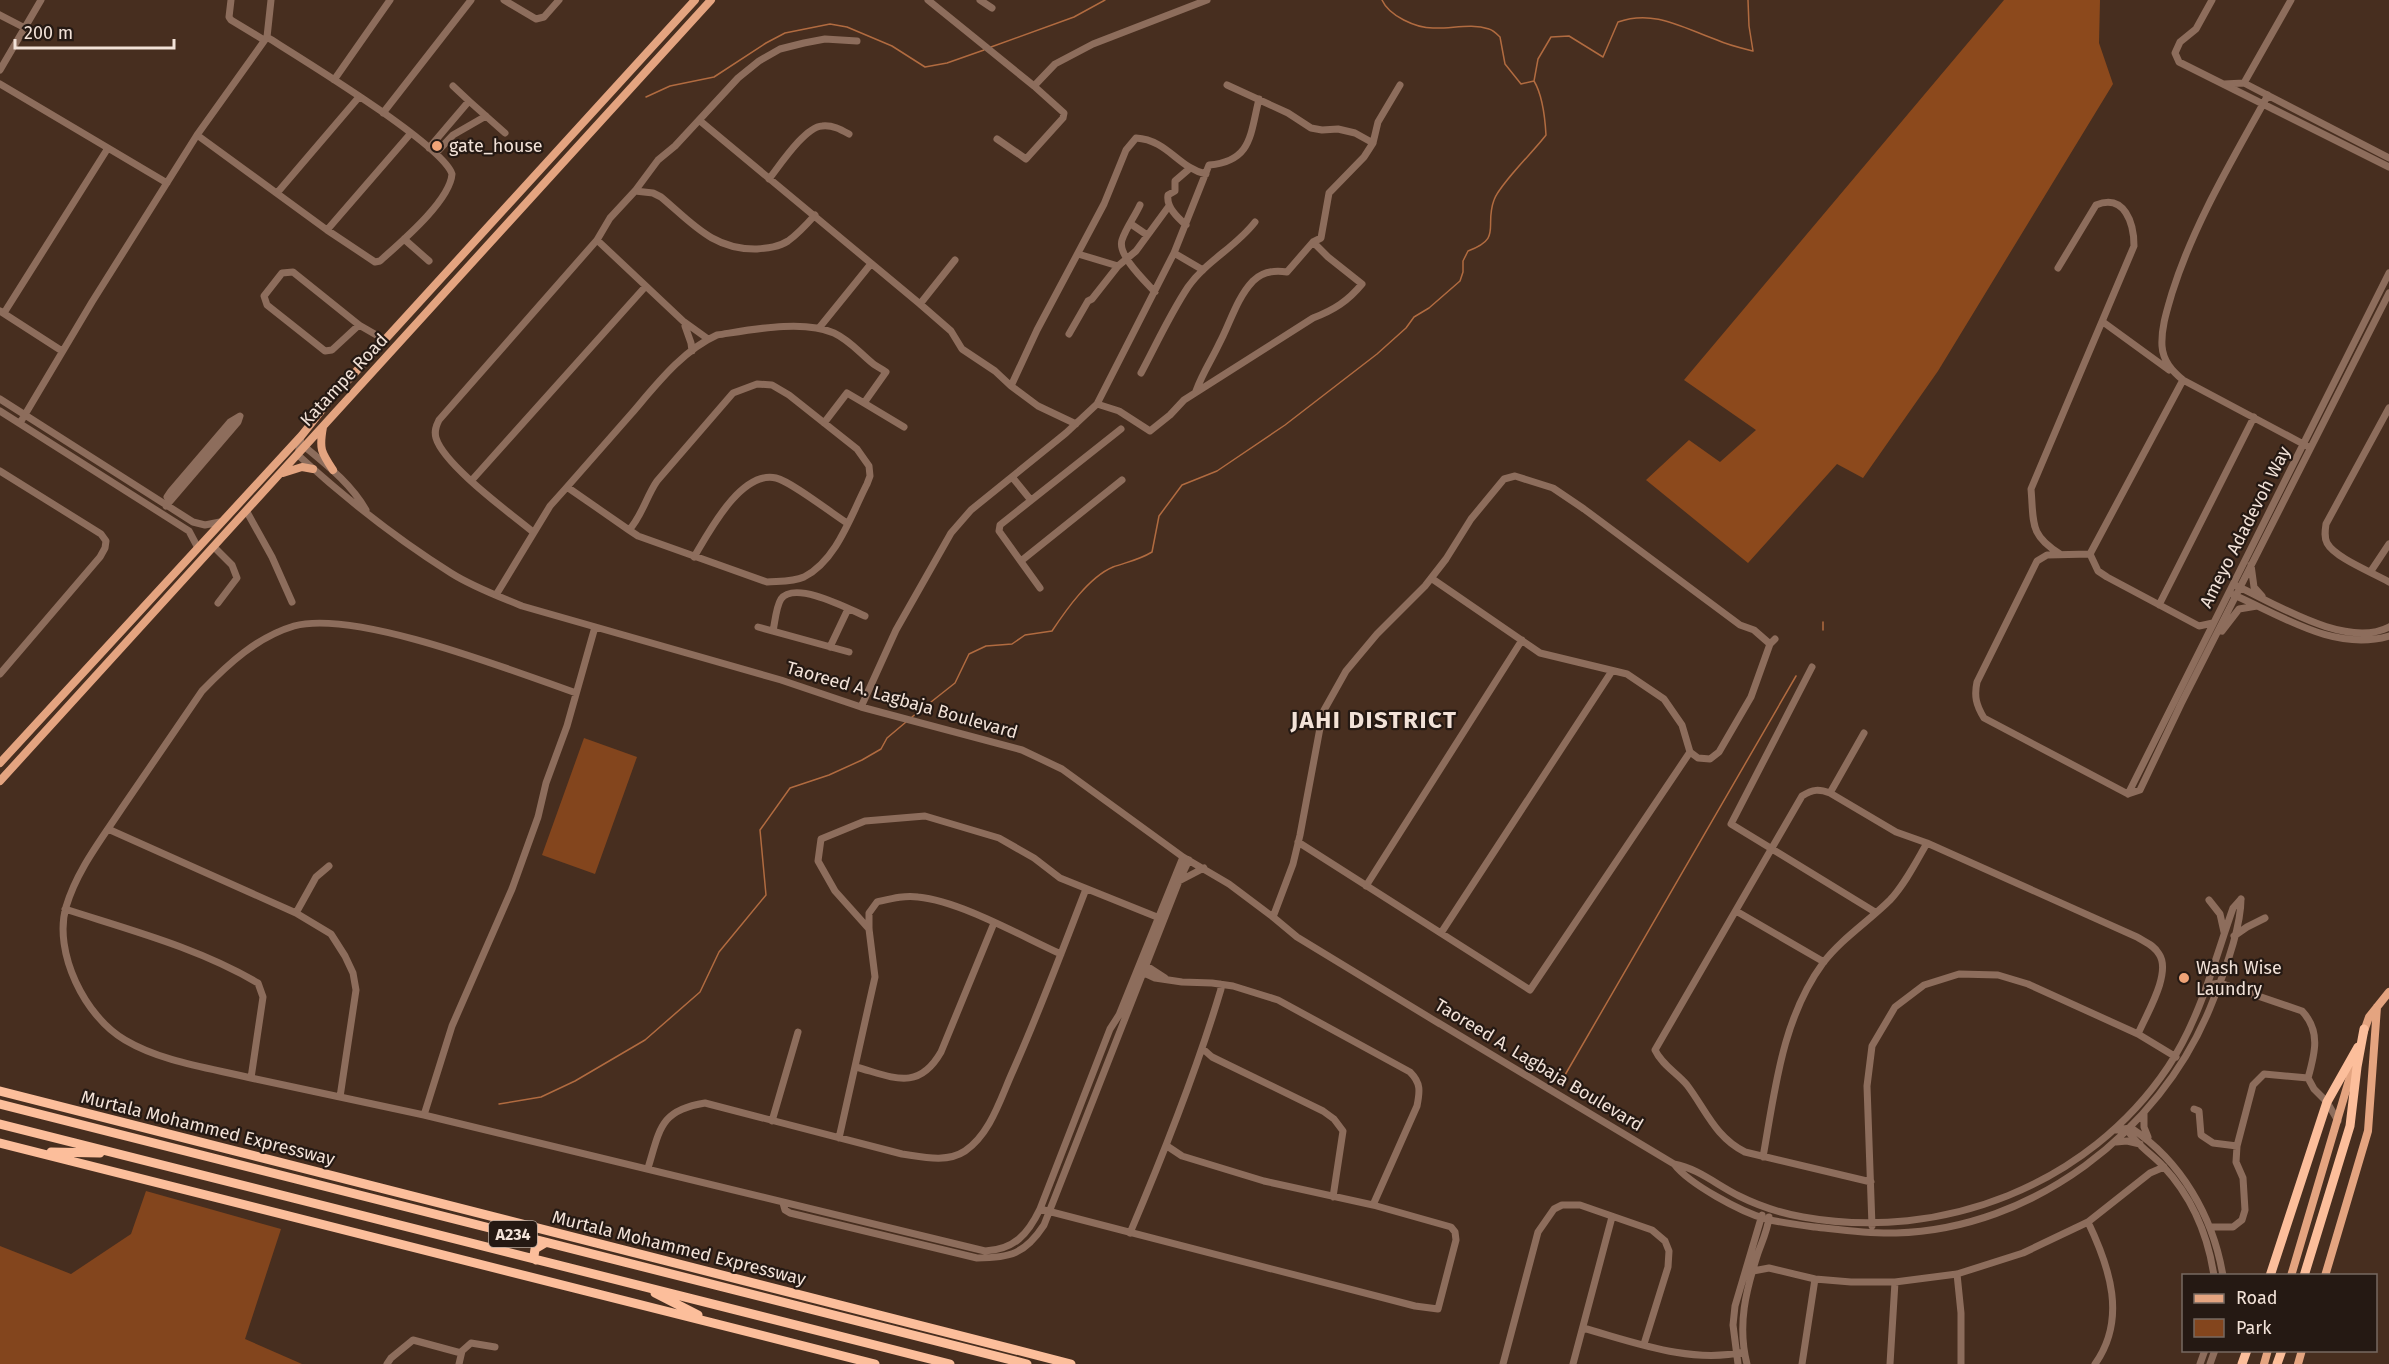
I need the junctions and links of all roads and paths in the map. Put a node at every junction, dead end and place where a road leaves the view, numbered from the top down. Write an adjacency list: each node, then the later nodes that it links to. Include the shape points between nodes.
1 (41, 0): 17 (street)
2 (231, 0): 18 (street, via 231,20)
3 (271, 0): 18 (street)
4 (390, 0): 21 (street)
5 (471, 0): 34 (street)
6 (504, 0): 7 (street, via 536,19 544,17)
7 (559, 0)
8 (694, 0): 88 (main road, Katampe Road)
9 (711, 0): 106 (main road, Katampe Road)
10 (928, 0): 28 (street)
11 (980, 0): 15 (street)
12 (1207, 0): 28 (street, via 1093,44 1055,64)
13 (2212, 0): 24 (street, via 2196,29 2180,42 2175,53 2179,62)
14 (2291, 0): 22 (street)
15 (992, 8)
16 (0, 15): 17 (street)
17 (25, 28): 20 (street)
18 (266, 38): 21 (street); 41 (street)
19 (857, 41): 36 (street, via 825,39 780,49 738,78)
20 (0, 70)
21 (334, 80): 30 (street)
22 (2244, 83): 24 (street); 29 (street)
23 (0, 84): 45 (street)
24 (2223, 84): 33 (street)
25 (1227, 85): 31 (street)
26 (1400, 85): 44 (street, via 1378,122)
27 (453, 86): 32 (street)
28 (1034, 86): 43 (street, via 1064,114 1063,118 1026,159)
29 (2268, 95): 33 (street); 47 (street)
30 (359, 97): 34 (street); 54 (street)
31 (1259, 99): 44 (street, via 1311,128 1338,129); 50 (street, via 1242,152 1226,164 1209,165)
32 (469, 101): 35 (street); 37 (street)
33 (2264, 103): 48 (street); 91 (street, via 2202,216 2177,278 2162,328 2162,348)
34 (383, 113): 38 (street)
35 (486, 116): 39 (street); 42 (street)
36 (699, 120): 51 (street); 53 (street, via 658,160)
37 (446, 128): 42 (street); 46 (street)
38 (411, 133): 46 (street); 61 (street)
39 (505, 133)
40 (849, 134): 51 (street, via 835,126 809,131)
41 (197, 135): 52 (street); 54 (street)
42 (453, 135): 46 (street)
43 (997, 139)
44 (1373, 143): 65 (street, via 1329,193 1321,238)
45 (108, 148): 52 (street); 81 (street)
46 (433, 151): 63 (street, via 450,166 452,180)
47 (2389, 158)
48 (2389, 167)
49 (1189, 169): 50 (street); 56 (street, via 1175,181 1175,191 1168,195); 66 (street, via 1160,145 1136,138 1126,150)
50 (1206, 174): 60 (street)
51 (769, 179): 57 (street)
52 (167, 183): 89 (street)
53 (635, 191): 57 (street, via 661,197 705,234 733,248 778,246); 64 (street, via 610,218)
54 (278, 194): 61 (street)
55 (1140, 205): 59 (street)
56 (1169, 206): 60 (street); 62 (street)
57 (815, 215): 71 (street)
58 (1254, 222): 74 (street, via 1241,239)
59 (1131, 224): 62 (street); 68 (street, via 1121,245)
60 (1186, 225): 67 (street)
61 (327, 230): 63 (street, via 375,262)
62 (1147, 236): 68 (street)
63 (404, 239): 70 (street)
64 (597, 240): 77 (street); 120 (street, via 439,420 435,432 440,446)
65 (1313, 242): 95 (street, via 1287,272 1274,270 1253,280 1229,319); 95 (street, via 1362,284 1348,301 1280,337)
66 (1078, 254): 72 (street); 94 (street)
67 (1174, 254): 74 (street); 78 (street)
68 (1127, 259): 72 (street); 78 (street)
69 (956, 260): 80 (street)
70 (429, 261)
71 (870, 265): 80 (street); 85 (street)
72 (1118, 266): 86 (street, via 1088,301)
73 (2058, 268): 83 (street, via 2096,205 2108,202 2123,209 2130,218 2133,246)
74 (1203, 270): 92 (street, via 1189,286)
75 (2389, 273): 76 (street, Ameyo Adadevoh Way)
76 (2387, 283): 110 (street, Ameyo Adadevoh Way)
77 (645, 287): 82 (street); 120 (street)
78 (1155, 292): 98 (street)
79 (2389, 293): 112 (street, Ameyo Adadevoh Way)
80 (920, 304): 94 (street, via 951,331 962,350)
81 (2, 312): 89 (street)
82 (683, 321): 87 (street); 90 (street)
83 (2103, 322): 91 (street); 134 (street, via 2031,489 2035,532 2044,545)
84 (359, 325): 84 (street, via 293,272 282,273 264,296 267,305 326,351 333,350); 88 (street)
85 (819, 328): 87 (street, via 746,330); 97 (street, via 851,342 886,372)
86 (1069, 334)
87 (708, 339): 90 (street)
88 (385, 340): 109 (main road, Katampe Road)
89 (62, 351): 101 (street)
90 (692, 351): 122 (street, via 660,381)
91 (2172, 372): 93 (street)
92 (1141, 373)
93 (2183, 380): 102 (street); 135 (street)
94 (1011, 386): 105 (street, via 1038,406)
95 (1195, 392): 98 (street, via 1150,432 1119,411)
96 (0, 399): 101 (street)
97 (864, 403): 104 (street, via 847,393); 107 (street)
98 (1097, 404): 105 (street)
99 (2389, 408): 139 (street, via 2326,524 2325,536 2335,553)
100 (0, 411): 103 (street)
101 (24, 415): 103 (street); 124 (street)
102 (2254, 417): 110 (street); 151 (street)
103 (20, 423): 133 (street, via 189,531)
104 (824, 423): 128 (street, via 857,449 870,466 867,484); 129 (street, via 772,385 757,384 733,393 657,481)
105 (1076, 424): 119 (street)
106 (323, 427): 113 (main road, Katampe Road); 116 (main road, via 321,453)
107 (904, 427)
108 (1121, 429): 123 (street)
109 (302, 435): 113 (street); 114 (main road, Katampe Road)
110 (2303, 444): 112 (street); 143 (street, Ameyo Adadevoh Way)
111 (214, 445): 124 (street, via 167,496)
112 (2311, 448): 138 (street, Ameyo Adadevoh Way)
113 (300, 449): 114 (street); 115 (street, Taoreed A. Lagbaja Boulevard); 116 (street, Taoreed A. Lagbaja Boulevard); 118 (main road, Katampe Road)
114 (288, 450): 127 (main road, Katampe Road)
115 (313, 469): 118 (main road, via 292,469); 126 (street, Taoreed A. Lagbaja Boulevard)
116 (333, 470): 126 (street, Taoreed A. Lagbaja Boulevard, via 358,496)
117 (0, 471): 169 (street, via 101,534 106,541 100,556)
118 (280, 474): 125 (main road, Katampe Road)
119 (1012, 477): 123 (street); 173 (street, via 971,510 951,533 896,630)
120 (472, 480): 130 (street)
121 (1122, 480): 137 (street)
122 (567, 487): 129 (street); 130 (street)
123 (1030, 499): 137 (street, via 1003,521 999,531)
124 (168, 503): 127 (street, via 197,524)
125 (247, 512): 132 (main road, Katampe Road); 149 (street)
126 (369, 515): 147 (street, Taoreed A. Lagbaja Boulevard, via 452,574)
127 (220, 522): 133 (main road, Katampe Road)
128 (847, 523): 136 (street, via 782,480 764,478 751,481 742,489); 141 (street, via 821,564 804,577)
129 (629, 530): 136 (street)
130 (534, 532): 147 (street)
131 (2389, 544): 139 (street)
132 (214, 547): 150 (street, via 232,565 237,578); 172 (main road, Katampe Road)
133 (198, 548): 171 (main road, Katampe Road)
134 (2060, 554): 135 (street); 179 (street, via 2037,561 1977,682 1976,706 1984,718)
135 (2090, 554): 151 (street, via 2098,571)
136 (694, 557): 141 (street, via 766,582)
137 (1021, 561): 144 (street)
138 (2251, 565): 143 (street, Ameyo Adadevoh Way); 148 (street, via 2254,587)
139 (2371, 571): 142 (street)
140 (1431, 578): 162 (street); 175 (street, via 1504,479 1515,476 1553,488 1568,498 1740,625 1773,642 1751,697 1719,752 1710,759 1698,758); 181 (street, via 1361,652 1329,699 1323,711)
141 (786, 581): 145 (street)
142 (2389, 582)
143 (2236, 586): 146 (street, Ameyo Adadevoh Way); 148 (street)
144 (1040, 588)
145 (794, 593): 153 (street, via 813,594); 160 (street, via 781,600)
146 (2232, 594): 152 (street); 155 (street, Ameyo Adadevoh Way); 165 (street, Ameyo Adadevoh Way)
147 (496, 595): 157 (street, Taoreed A. Lagbaja Boulevard)
148 (2263, 598): 159 (street, via 2342,631 2364,633)
149 (292, 602)
150 (218, 603)
151 (2159, 605): 156 (street)
152 (2260, 606): 161 (street, via 2340,640 2365,641); 165 (street, via 2239,609)
153 (848, 609): 154 (street); 164 (street)
154 (865, 616)
155 (2214, 623): 156 (street); 163 (street, Ameyo Adadevoh Way)
156 (2199, 626): 163 (street)
157 (596, 627): 170 (street); 173 (street, Taoreed A. Lagbaja Boulevard)
158 (758, 627): 160 (street)
159 (2389, 627)
160 (773, 631): 164 (street)
161 (2389, 636)
162 (1522, 640): 168 (street, via 1540,652); 190 (street)
163 (2205, 640): 179 (street, Ameyo Adadevoh Way)
164 (830, 647): 166 (street)
165 (2210, 648): 179 (street, Ameyo Adadevoh Way, via 2140,790)
166 (849, 652)
167 (1812, 667): 184 (street, via 1731,824)
168 (1612, 671): 175 (street, via 1627,674 1664,699 1682,724); 202 (street)
169 (0, 674)
170 (576, 693): 180 (street, via 387,633 313,623 294,627 247,649 202,691); 233 (street, via 520,869 452,1026)
171 (63, 695): 172 (main road); 176 (main road, Katampe Road)
172 (71, 703): 177 (main road, Katampe Road)
173 (861, 707): 183 (street, Taoreed A. Lagbaja Boulevard, via 1022,750 1062,769)
174 (1864, 733): 178 (street)
175 (1690, 752): 202 (street, via 1530,990)
176 (0, 763)
177 (0, 781)
178 (1830, 793): 182 (street, via 1896,832); 184 (street, via 1819,790 1802,796)
179 (2128, 794)
180 (108, 829): 193 (street, via 82,868); 196 (street)
181 (1298, 842): 190 (street); 197 (street)
182 (1927, 843): 195 (street, via 1890,900); 218 (street, via 2153,946 2160,954 2163,968)
183 (1174, 850): 185 (street, Taoreed A. Lagbaja Boulevard); 188 (street)
184 (1772, 850): 194 (street); 195 (street)
185 (1186, 858): 187 (street, Taoreed A. Lagbaja Boulevard); 188 (street); 189 (street)
186 (329, 866): 196 (street, via 316,877)
187 (1204, 868): 189 (street); 197 (street, Taoreed A. Lagbaja Boulevard)
188 (1176, 873): 198 (street)
189 (1179, 881): 208 (street)
190 (1366, 886): 202 (street)
191 (1086, 889): 198 (street); 201 (street, via 1060,878 999,838 964,826 925,816 865,821 821,839 818,861 835,891); 205 (street)
192 (2209, 900): 203 (street, via 2220,914)
193 (65, 909): 224 (street, via 64,944 73,978 88,1007 108,1028 153,1054); 224 (street, via 202,955 258,983 263,997)
194 (1736, 911): 206 (street); 252 (street, via 1655,1050 1732,1146)
195 (1875, 912): 206 (street)
196 (296, 913): 227 (street, via 331,934 353,973 356,990)
197 (1273, 916): 213 (street, Taoreed A. Lagbaja Boulevard, via 1297,937)
198 (1157, 917): 207 (street)
199 (2265, 918): 204 (street)
200 (994, 923): 201 (street, via 964,909 919,897 900,897 877,902 869,913); 205 (street); 223 (street, via 934,1064 910,1079)
201 (869, 929): 223 (street, via 875,977)
202 (1440, 933)
203 (2224, 934): 204 (street, Taoreed A. Lagbaja Boulevard, via 2233,908 2241,899); 211 (street, Taoreed A. Lagbaja Boulevard)
204 (2234, 936): 209 (street, Taoreed A. Lagbaja Boulevard)
205 (1061, 954): 241 (street, via 993,1115 976,1143 950,1158 935,1158)
206 (1824, 962): 252 (street, via 1798,1004 1790,1028)
207 (1138, 967): 208 (street); 263 (street)
208 (1146, 969): 210 (street, via 1167,980); 264 (street)
209 (2220, 983): 211 (street); 222 (street, Taoreed A. Lagbaja Boulevard); 225 (street, via 2307,1016 2316,1036)
210 (1220, 984): 220 (street); 261 (street, via 1278,1000 1418,1080 1417,1106)
211 (2208, 986): 221 (street, Taoreed A. Lagbaja Boulevard)
212 (2389, 992): 214 (main road)
213 (1389, 993): 215 (street, Taoreed A. Lagbaja Boulevard); 254 (street, Taoreed A. Lagbaja Boulevard)
214 (2377, 1007): 216 (main road); 286 (main road, via 2368,1131)
215 (1440, 1024)
216 (2364, 1029): 219 (main road); 285 (highway, via 2350,1126)
217 (798, 1032): 235 (street)
218 (2138, 1034): 221 (street); 258 (street, via 2028,984 1998,975 1959,974 1924,985 1894,1007 1872,1046 1867,1086)
219 (2359, 1045): 229 (highway); 236 (main road)
220 (1203, 1049): 246 (street); 259 (street, via 1334,1119 1342,1131)
221 (2174, 1057): 222 (street); 234 (street, Taoreed A. Lagbaja Boulevard)
222 (2184, 1059): 232 (street, Taoreed A. Lagbaja Boulevard)
223 (856, 1067): 241 (street)
224 (251, 1078): 227 (street)
225 (2308, 1078): 229 (street); 247 (street, via 2264,1074 2253,1085)
226 (0, 1091): 228 (highway, Murtala Mohammed Expressway)
227 (340, 1097): 233 (street)
228 (34, 1100): 240 (highway); 302 (highway, Murtala Mohammed Expressway)
229 (2328, 1102): 236 (street); 283 (highway)
230 (0, 1104): 240 (highway, Murtala Mohammed Expressway / A234)
231 (2194, 1109): 247 (street, via 2199,1111 2201,1135 2213,1143)
232 (2144, 1113): 238 (street, Taoreed A. Lagbaja Boulevard); 242 (street)
233 (424, 1115): 256 (street)
234 (2128, 1117): 238 (street); 239 (street, Taoreed A. Lagbaja Boulevard)
235 (772, 1121): 241 (street); 256 (street, via 705,1103 683,1107 664,1121)
236 (2338, 1121): 284 (main road)
237 (0, 1124): 251 (highway, A234)
238 (2129, 1129): 239 (street); 242 (street); 244 (street, Taoreed A. Lagbaja Boulevard); 245 (street)
239 (2114, 1130): 269 (street, Taoreed A. Lagbaja Boulevard, via 2060,1171 1995,1201 1931,1218)
240 (111, 1132): 273 (highway, Murtala Mohammed Expressway / A234)
241 (840, 1138)
242 (2149, 1140): 270 (street, via 2196,1197)
243 (0, 1143): 249 (highway)
244 (2113, 1143): 245 (street); 272 (street, Taoreed A. Lagbaja Boulevard, via 2058,1183 2009,1209 1955,1225 1905,1233)
245 (2142, 1145): 253 (street)
246 (1167, 1146): 259 (street, via 1198,1162); 271 (street)
247 (2237, 1146): 270 (street, via 2236,1161 2243,1178 2242,1220 2233,1227)
248 (0, 1148): 249 (highway)
249 (18, 1148): 250 (highway)
250 (37, 1152): 251 (highway); 290 (highway)
251 (114, 1153): 275 (highway, A234)
252 (1763, 1157): 258 (street)
253 (2156, 1158): 255 (street); 257 (street)
254 (1674, 1164): 262 (street, Taoreed A. Lagbaja Boulevard, via 1694,1170); 266 (street, Taoreed A. Lagbaja Boulevard, via 1700,1187)
255 (2164, 1167): 257 (street); 281 (street, via 2196,1215)
256 (648, 1168): 260 (street)
257 (2150, 1173): 268 (street)
258 (1871, 1182): 269 (street)
259 (1333, 1197): 261 (street)
260 (783, 1203): 263 (street, via 985,1251 1003,1249 1022,1239); 264 (street, via 790,1213 977,1258 1000,1258 1024,1250 1044,1226)
261 (1373, 1205): 271 (street, via 1451,1227 1455,1232 1438,1309)
262 (1767, 1208): 266 (street); 267 (street); 269 (street, Taoreed A. Lagbaja Boulevard, via 1803,1217)
263 (1040, 1209): 264 (street)
264 (1049, 1212): 271 (street)
265 (1612, 1217): 291 (street); 292 (street, via 1652,1230 1665,1241 1669,1251 1668,1267); 303 (street, via 1580,1205 1562,1205 1550,1214 1538,1232)
266 (1761, 1217): 267 (street, Taoreed A. Lagbaja Boulevard); 295 (street, via 1734,1306 1733,1325)
267 (1769, 1219): 272 (street, Taoreed A. Lagbaja Boulevard); 276 (street)
268 (2088, 1222): 280 (street, via 2023,1253); 310 (street, via 2102,1251 2113,1301 2111,1330)
269 (1872, 1223): 272 (street)
270 (2210, 1227): 282 (street)
271 (1130, 1233)
272 (1873, 1233)
273 (513, 1234): 274 (highway, Murtala Mohammed Expressway / A234); 275 (highway, via 514,1245)
274 (545, 1243): 277 (highway, via 535,1249); 301 (highway, Murtala Mohammed Expressway / A234)
275 (507, 1253): 277 (highway, A234)
276 (1758, 1254): 278 (street); 279 (street)
277 (536, 1260): 289 (highway, A234)
278 (1769, 1268): 279 (street); 287 (street)
279 (1753, 1270): 295 (street, via 1742,1318)
280 (1957, 1274): 288 (street); 309 (street)
281 (2214, 1274)
282 (2223, 1274)
283 (2270, 1274)
284 (2291, 1274)
285 (2304, 1274)
286 (2325, 1274)
287 (1815, 1279): 288 (street); 307 (street)
288 (1895, 1282): 308 (street)
289 (639, 1285): 290 (highway); 300 (highway, A234)
290 (714, 1323): 296 (highway)
291 (1583, 1328): 292 (street); 304 (street)
292 (1644, 1344): 295 (street, via 1694,1354)
293 (495, 1347): 294 (street, via 471,1344)
294 (461, 1353): 297 (street, via 412,1340); 298 (street)
295 (1740, 1353): 305 (street); 306 (street)
296 (863, 1362): 299 (highway)
297 (387, 1364)
298 (459, 1364)
299 (875, 1364)
300 (950, 1364)
301 (1027, 1364)
302 (1071, 1364)
303 (1503, 1364)
304 (1573, 1364)
305 (1738, 1364)
306 (1747, 1364)
307 (1802, 1364)
308 (1890, 1364)
309 (1961, 1364)
310 (2095, 1364)

